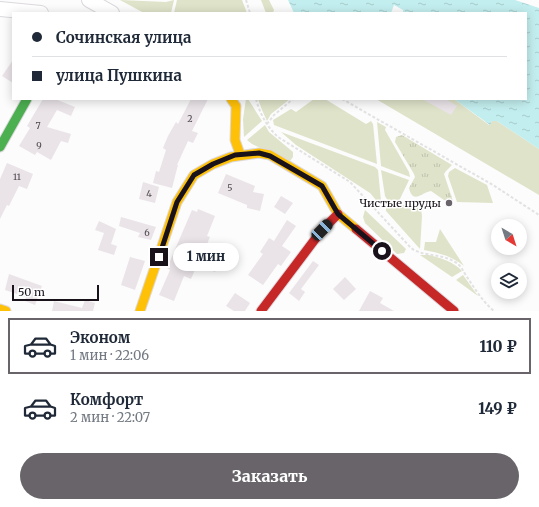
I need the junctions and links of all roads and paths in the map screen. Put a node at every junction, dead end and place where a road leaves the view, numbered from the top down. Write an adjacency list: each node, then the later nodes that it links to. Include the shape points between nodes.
1 (89, 0): 5 (street)
2 (246, 0): 6 (path)
3 (0, 9): 4 (street)
4 (31, 12)
5 (110, 12)
6 (250, 12)
7 (26, 100): 13 (street)
8 (232, 100): 14 (street, via 236,106)
9 (256, 100): 12 (path)
10 (292, 100): 12 (path)
11 (344, 100): 16 (path)
12 (267, 124): 22 (path, via 278,137 350,182 415,251 439,255 456,262 479,295)
13 (0, 147)
14 (235, 156): 15 (street, via 264,154 302,173 322,186); 19 (street, via 194,175 177,202)
15 (338, 214): 20 (street, via 322,230); 21 (street)
16 (539, 215)
17 (0, 309): 18 (street)
18 (6, 311)
19 (140, 311)
20 (261, 311)
21 (454, 311)
22 (494, 311)

